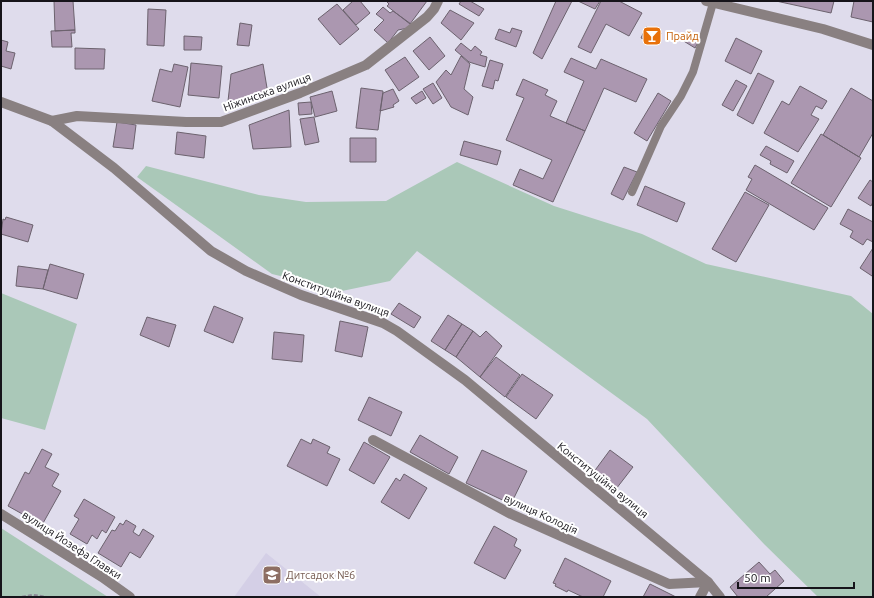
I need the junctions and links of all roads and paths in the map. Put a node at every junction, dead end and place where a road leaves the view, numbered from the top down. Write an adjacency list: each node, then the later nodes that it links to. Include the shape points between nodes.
1 (438, 1): 5 (street, Ніжинська вулиця, via 427,18 366,65 221,122 77,116)
2 (709, 2): 3 (street, via 823,29); 6 (lane, via 693,72 681,96 660,126)
3 (873, 45)
4 (1, 102): 5 (street, Конституційна вулиця)
5 (52, 121): 9 (street, Конституційна вулиця, via 114,168 216,254 270,282 397,330 465,380)
6 (632, 192)
7 (372, 440): 9 (street, вулиця Колодія, via 511,514 670,584)
8 (1, 514): 12 (street, вулиця Йозефа Главки)
9 (708, 582): 13 (street); 14 (street, Конституційна вулиця)
10 (22, 597): 11 (path, via 33,594)
11 (46, 597)
12 (130, 597)
13 (700, 597)
14 (720, 597)

